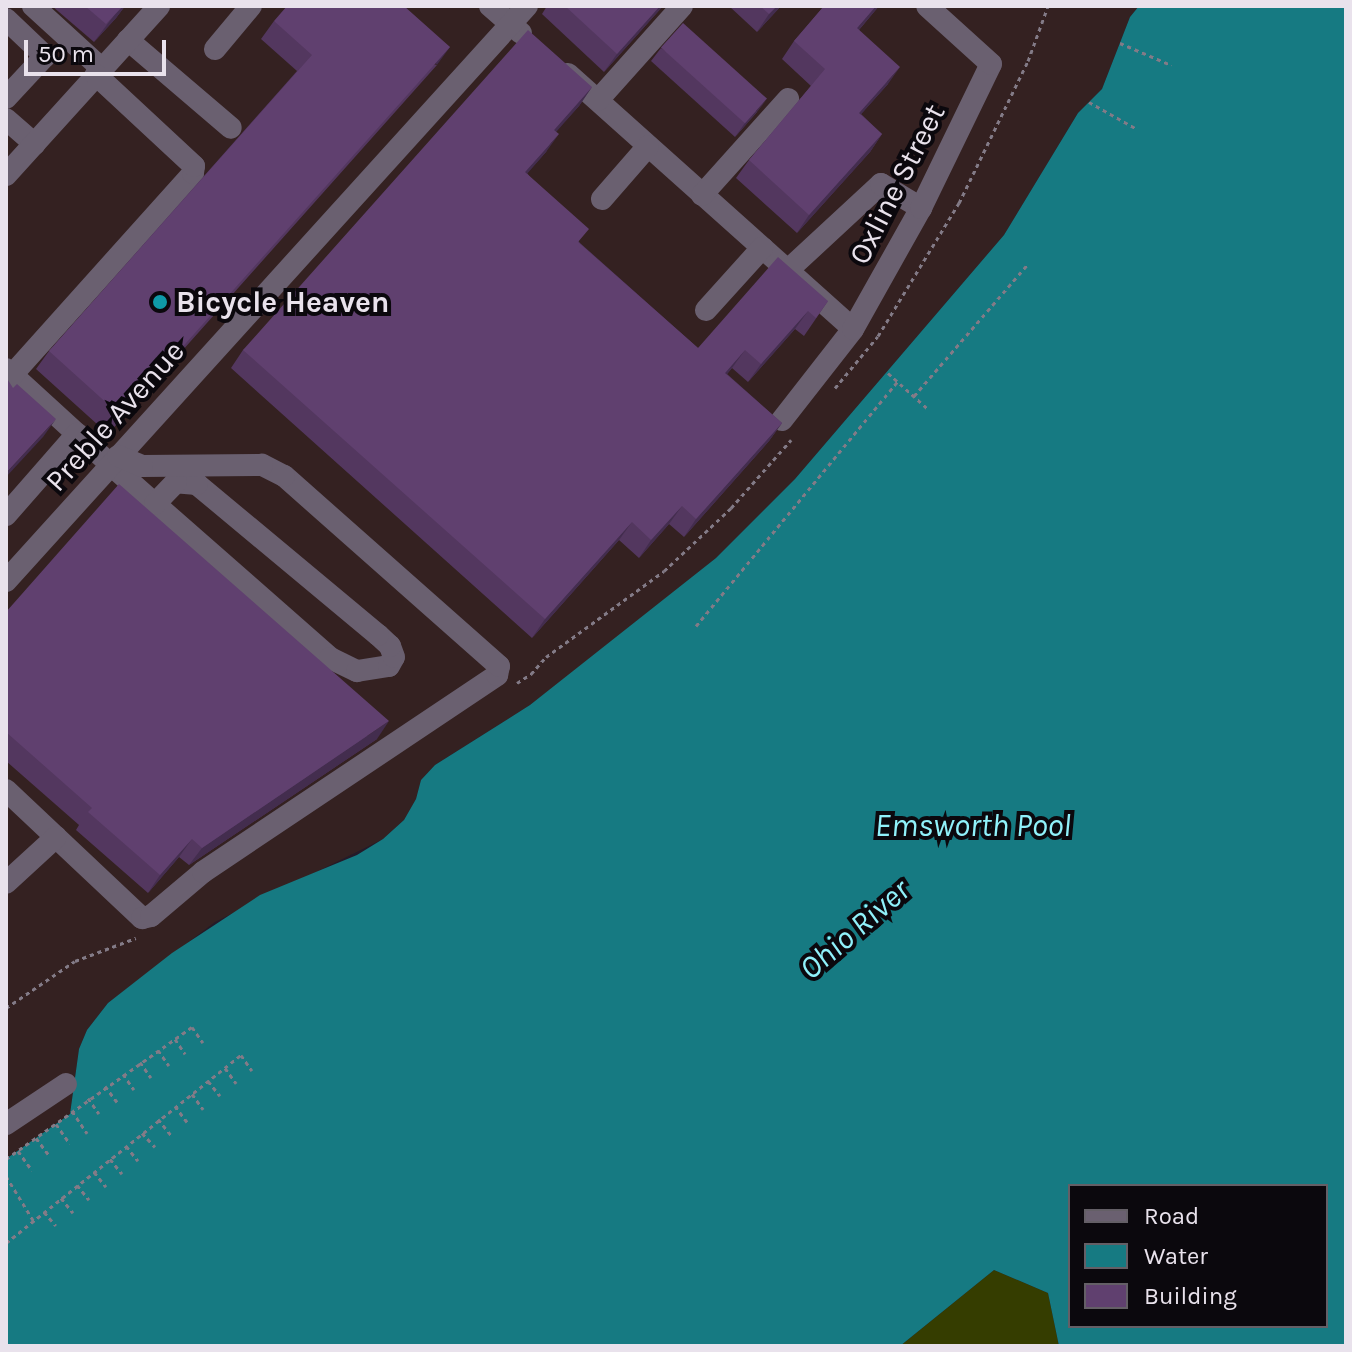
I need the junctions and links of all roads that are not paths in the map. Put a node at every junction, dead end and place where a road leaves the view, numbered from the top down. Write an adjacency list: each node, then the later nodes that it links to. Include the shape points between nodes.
1 (33, 6): 12 (street)
2 (159, 6): 10 (street)
3 (251, 6): 11 (street)
4 (490, 6): 9 (street)
5 (527, 6): 9 (street, Preble Avenue)
6 (682, 6): 15 (street)
7 (927, 6): 23 (street, Oxline Street, via 991,64)
8 (6, 19): 13 (street, via 45,56)
9 (510, 24): 15 (street); 31 (street, Preble Avenue)
10 (128, 40): 12 (street); 17 (street)
11 (215, 49)
12 (99, 72): 18 (street); 28 (street, via 194,166 193,173)
13 (6, 98)
14 (788, 99): 21 (street)
15 (598, 100): 19 (street)
16 (6, 119): 18 (street)
17 (231, 128)
18 (35, 144): 20 (street)
19 (648, 146): 21 (street); 22 (street)
20 (6, 175)
21 (702, 195): 24 (street)
22 (602, 199)
23 (921, 208): 25 (street, via 881,184); 27 (street, Oxline Street)
24 (762, 248): 25 (street); 26 (street)
25 (787, 271): 27 (street)
26 (706, 310)
27 (853, 329): 29 (street, Oxline Street)
28 (9, 372): 30 (street)
29 (782, 420)
30 (77, 434): 31 (street); 33 (street)
31 (114, 461): 32 (street); 34 (street, Preble Avenue); 36 (street, via 142,466 262,465 284,476 499,666 497,675 203,872 151,916 142,918)
32 (155, 504): 32 (street, via 336,662 357,671 389,666 394,657 378,635 197,484 176,482)
33 (6, 515)
34 (6, 581)
35 (8, 797): 36 (street)
36 (56, 837): 37 (street)
37 (6, 883)
38 (66, 1084): 39 (street)
39 (6, 1124)

